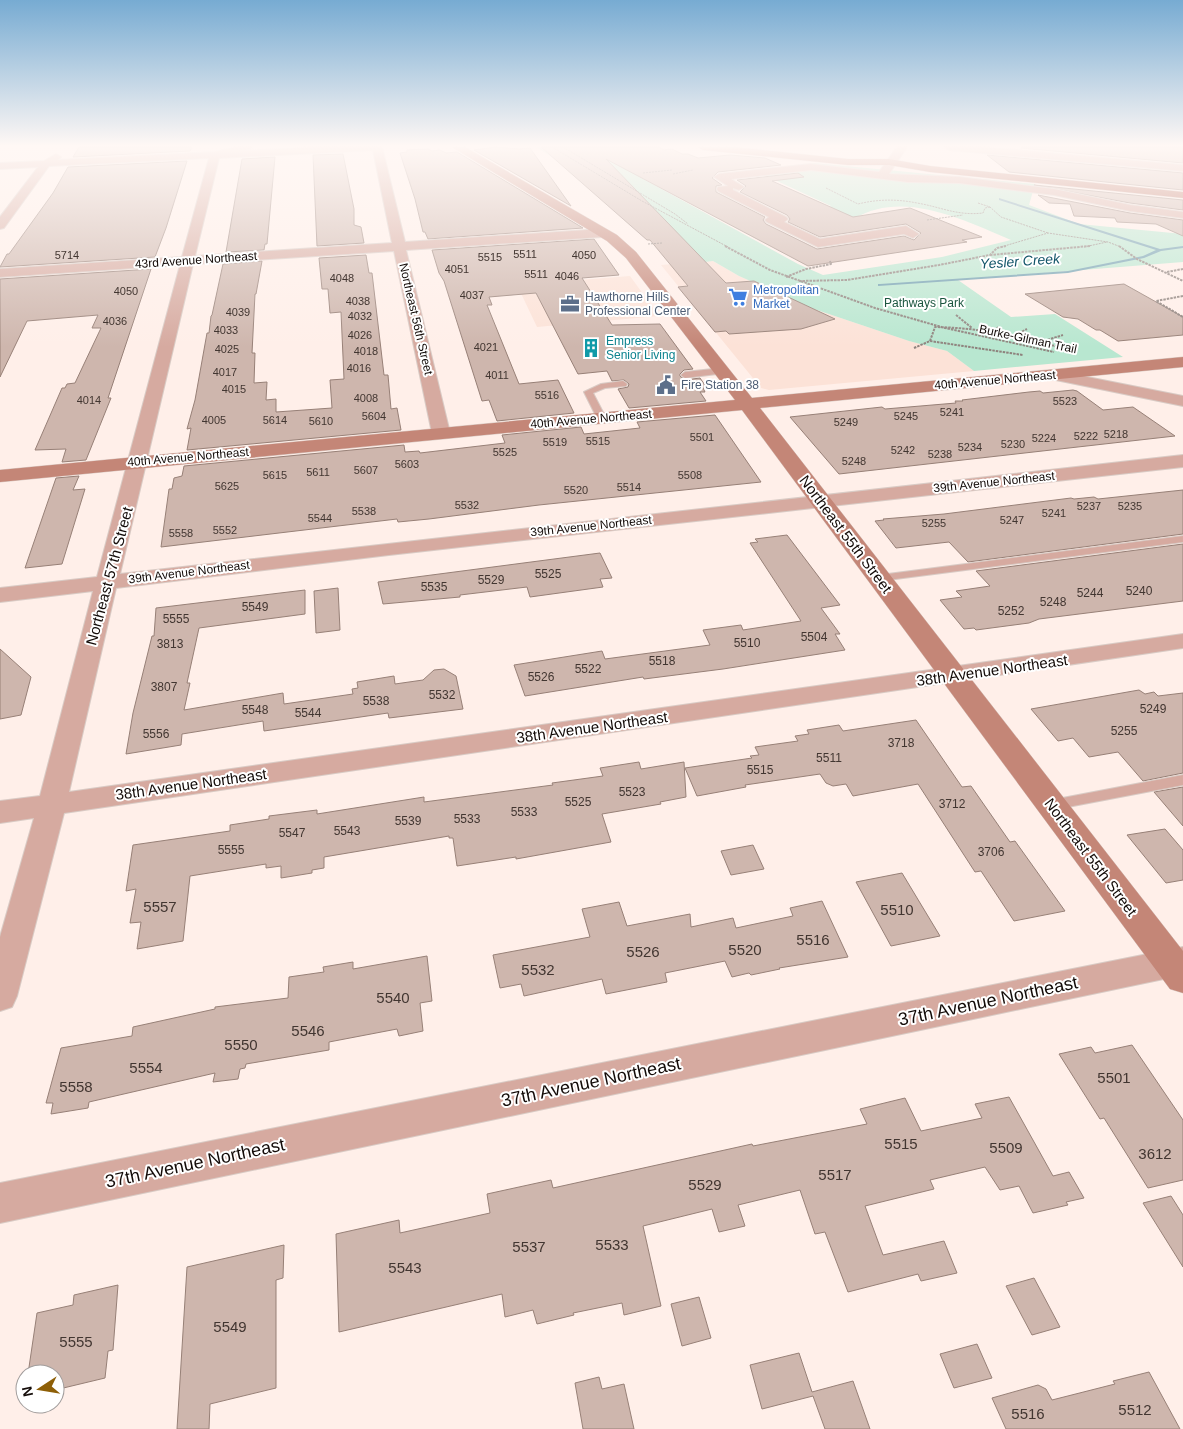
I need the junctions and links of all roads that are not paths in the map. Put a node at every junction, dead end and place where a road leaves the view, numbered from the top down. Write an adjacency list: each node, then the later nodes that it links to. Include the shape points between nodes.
1 (9, 214): 6 (street)
2 (200, 214): 10 (street, Northeast 57th Street)
3 (392, 214): 9 (street, Northeast 56th Street)
4 (569, 214): 8 (main road, Northeast 55th Street)
5 (771, 214): 7 (street, via 782,219 771,220 818,243)
6 (0, 225)
7 (909, 232)
8 (602, 233): 9 (street, 43rd Avenue Northeast); 13 (main road, Northeast 55th Street, via 631,255)
9 (399, 246): 10 (street, 43rd Avenue Northeast); 20 (street, Northeast 56th Street)
10 (188, 260): 11 (street, 43rd Avenue Northeast); 22 (street, Northeast 57th Street)
11 (0, 273)
12 (1183, 362): 15 (main road, 40th Avenue Northeast)
13 (722, 371): 14 (lane); 18 (main road, Northeast 55th Street)
14 (685, 375)
15 (1052, 375): 17 (street); 18 (main road, 40th Avenue Northeast)
16 (623, 384): 19 (lane, via 588,392)
17 (1183, 401)
18 (747, 404): 19 (main road, 40th Avenue Northeast); 24 (main road, Northeast 55th Street)
19 (601, 418): 20 (main road, 40th Avenue Northeast)
20 (441, 433): 22 (main road, 40th Avenue Northeast)
21 (1183, 461): 24 (street, 39th Avenue Northeast)
22 (137, 462): 23 (main road, 40th Avenue Northeast); 27 (street, Northeast 57th Street)
23 (0, 476)
24 (820, 500): 26 (main road, Northeast 55th Street); 27 (street, 39th Avenue Northeast)
25 (1183, 539): 26 (lane)
26 (880, 578): 30 (main road, Northeast 55th Street)
27 (106, 582): 28 (street, 39th Avenue Northeast); 32 (street, Northeast 57th Street)
28 (0, 595)
29 (1183, 641): 30 (street, 38th Avenue Northeast)
30 (953, 676): 32 (street, 38th Avenue Northeast); 33 (main road, Northeast 55th Street)
31 (1183, 780): 33 (lane)
32 (52, 804): 34 (street, 38th Avenue Northeast); 36 (street, Northeast 57th Street)
33 (1052, 805): 35 (main road, Northeast 55th Street)
34 (0, 812)
35 (1179, 967): 37 (street, 37th Avenue Northeast)
36 (0, 996)
37 (0, 1203)

